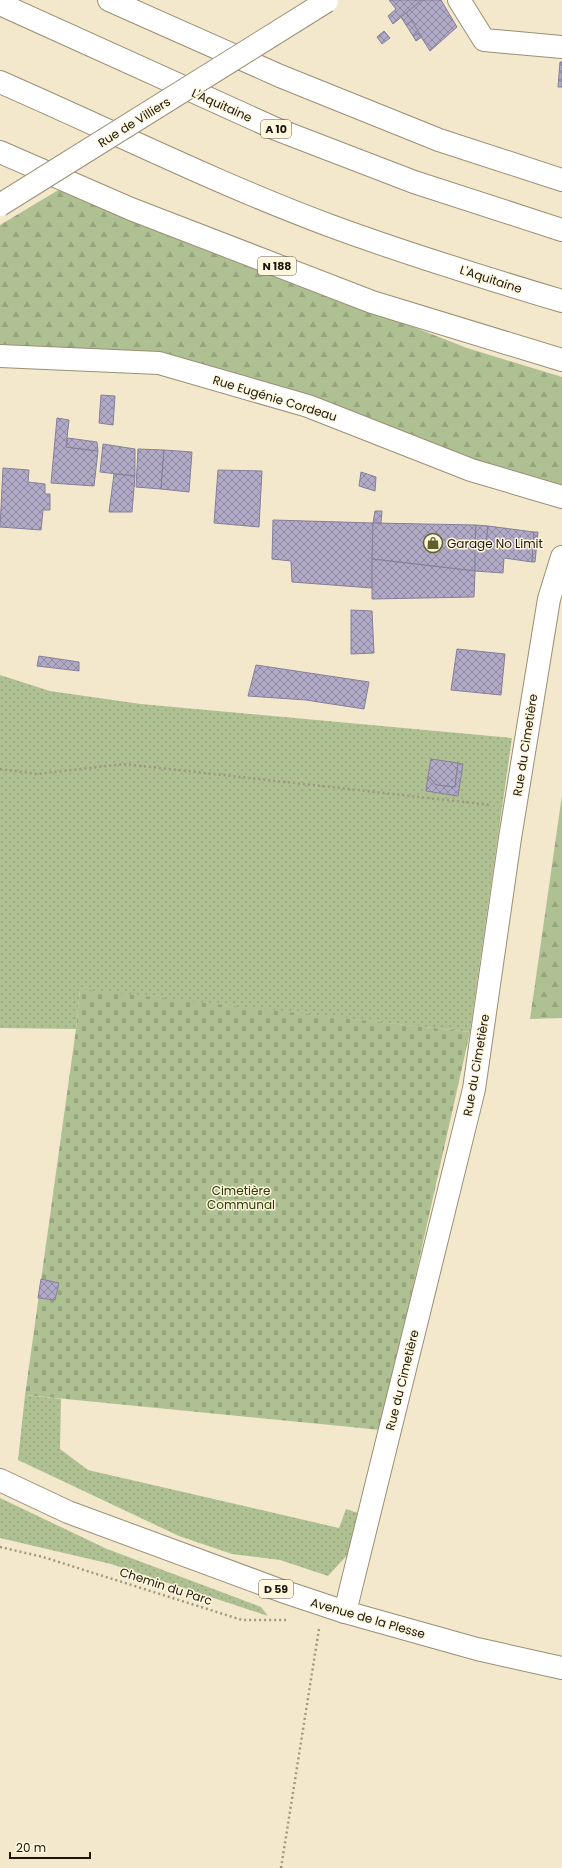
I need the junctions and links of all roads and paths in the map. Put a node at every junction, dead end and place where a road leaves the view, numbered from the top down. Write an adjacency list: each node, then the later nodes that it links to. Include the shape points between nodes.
1 (109, 0): 8 (main road, via 280,76 439,140)
2 (328, 0): 9 (main road, Rue de Villiers, bridge)
3 (459, 0): 5 (main road, via 484,40)
4 (0, 4): 10 (main road, L'Aquitaine / A 10, via 276,129 414,182)
5 (562, 47)
6 (0, 82): 11 (main road, L'Aquitaine, via 249,193 331,226)
7 (0, 152): 13 (main road, N 188, via 131,209 372,302)
8 (562, 180)
9 (0, 205)
10 (562, 230)
11 (562, 301)
12 (0, 356): 14 (main road, Rue Eugénie Cordeau, via 159,363 308,406 471,470)
13 (562, 360)
14 (562, 497)
15 (562, 558): 17 (main road, Rue du Cimetière, via 549,599)
16 (0, 769): 17 (path, via 37,774 124,764)
17 (515, 808): 21 (main road, Rue du Cimetière, via 474,1089)
18 (0, 1480): 20 (main road, Avenue de la Plesse / D 59, via 68,1512)
19 (0, 1547): 22 (path, Chemin du Parc, via 43,1557 242,1620)
20 (323, 1605): 21 (main road, Avenue de la Plesse / D 59); 24 (path)
21 (345, 1612): 23 (main road, Avenue de la Plesse / D 59, via 477,1649)
22 (287, 1620)
23 (562, 1668)
24 (281, 1868)

